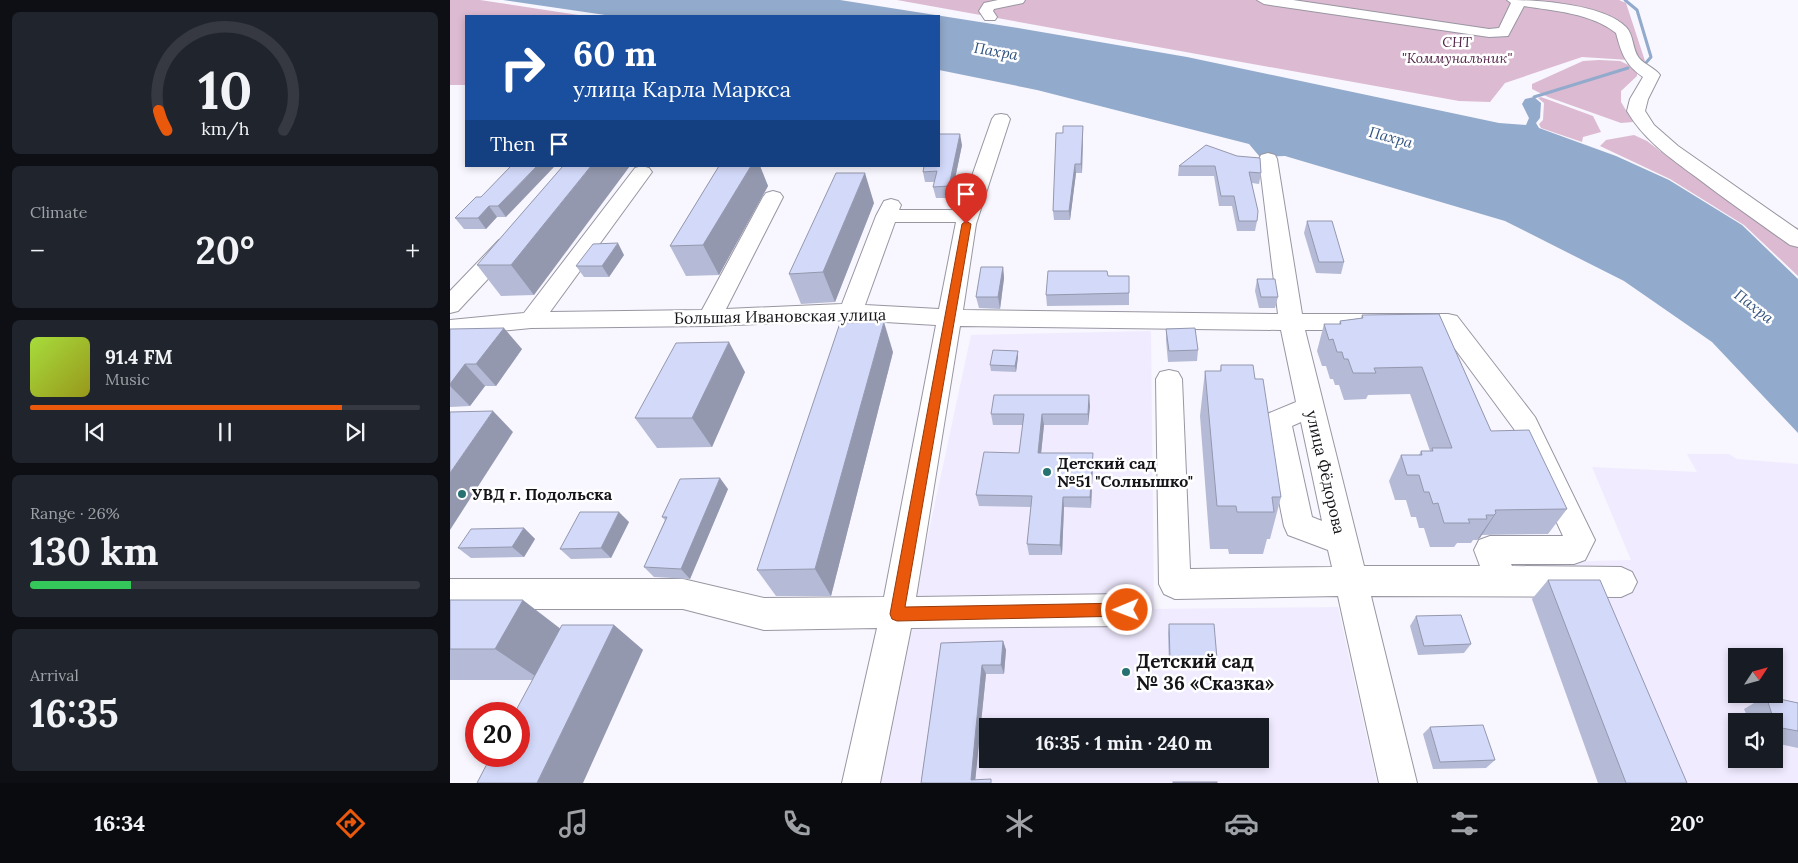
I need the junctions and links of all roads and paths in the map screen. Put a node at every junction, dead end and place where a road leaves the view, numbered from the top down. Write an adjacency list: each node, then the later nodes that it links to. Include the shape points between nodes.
1 (1018, 0): 4 (street)
2 (1264, 0): 3 (street, via 1490,33 1503,33)
3 (1517, 0): 12 (street, via 1612,22 1623,32 1628,54 1636,66 1652,75 1636,111 1647,126 1664,145)
4 (994, 2): 5 (street, via 986,11)
5 (990, 17)
6 (1001, 119): 10 (street)
7 (1268, 159): 18 (street, улица Фёдорова)
8 (642, 172): 17 (street)
9 (773, 196): 15 (street)
10 (969, 216): 14 (street, via 889,211); 16 (street)
11 (522, 229): 13 (street)
12 (1798, 240)
13 (450, 305)
14 (851, 312): 15 (street, Большая Ивановская улица); 16 (street, Большая Ивановская улица)
15 (710, 318): 17 (street, Большая Ивановская улица)
16 (949, 318): 18 (street, Большая Ивановская улица); 26 (street)
17 (531, 320): 19 (street, Большая Ивановская улица)
18 (1291, 322): 21 (street, улица Фёдорова); 22 (street, Большая Ивановская улица, via 1448,322 1526,424 1580,540 1574,550 1490,550)
19 (450, 328)
20 (1169, 379): 21 (street, via 1175,584)
21 (1351, 581): 22 (street); 28 (street, улица Фёдорова)
22 (1502, 582): 23 (street)
23 (1621, 582)
24 (450, 594): 26 (street, via 683,594 764,614)
25 (1127, 610): 26 (street)
26 (897, 614): 27 (street)
27 (861, 783)
28 (1398, 783)

